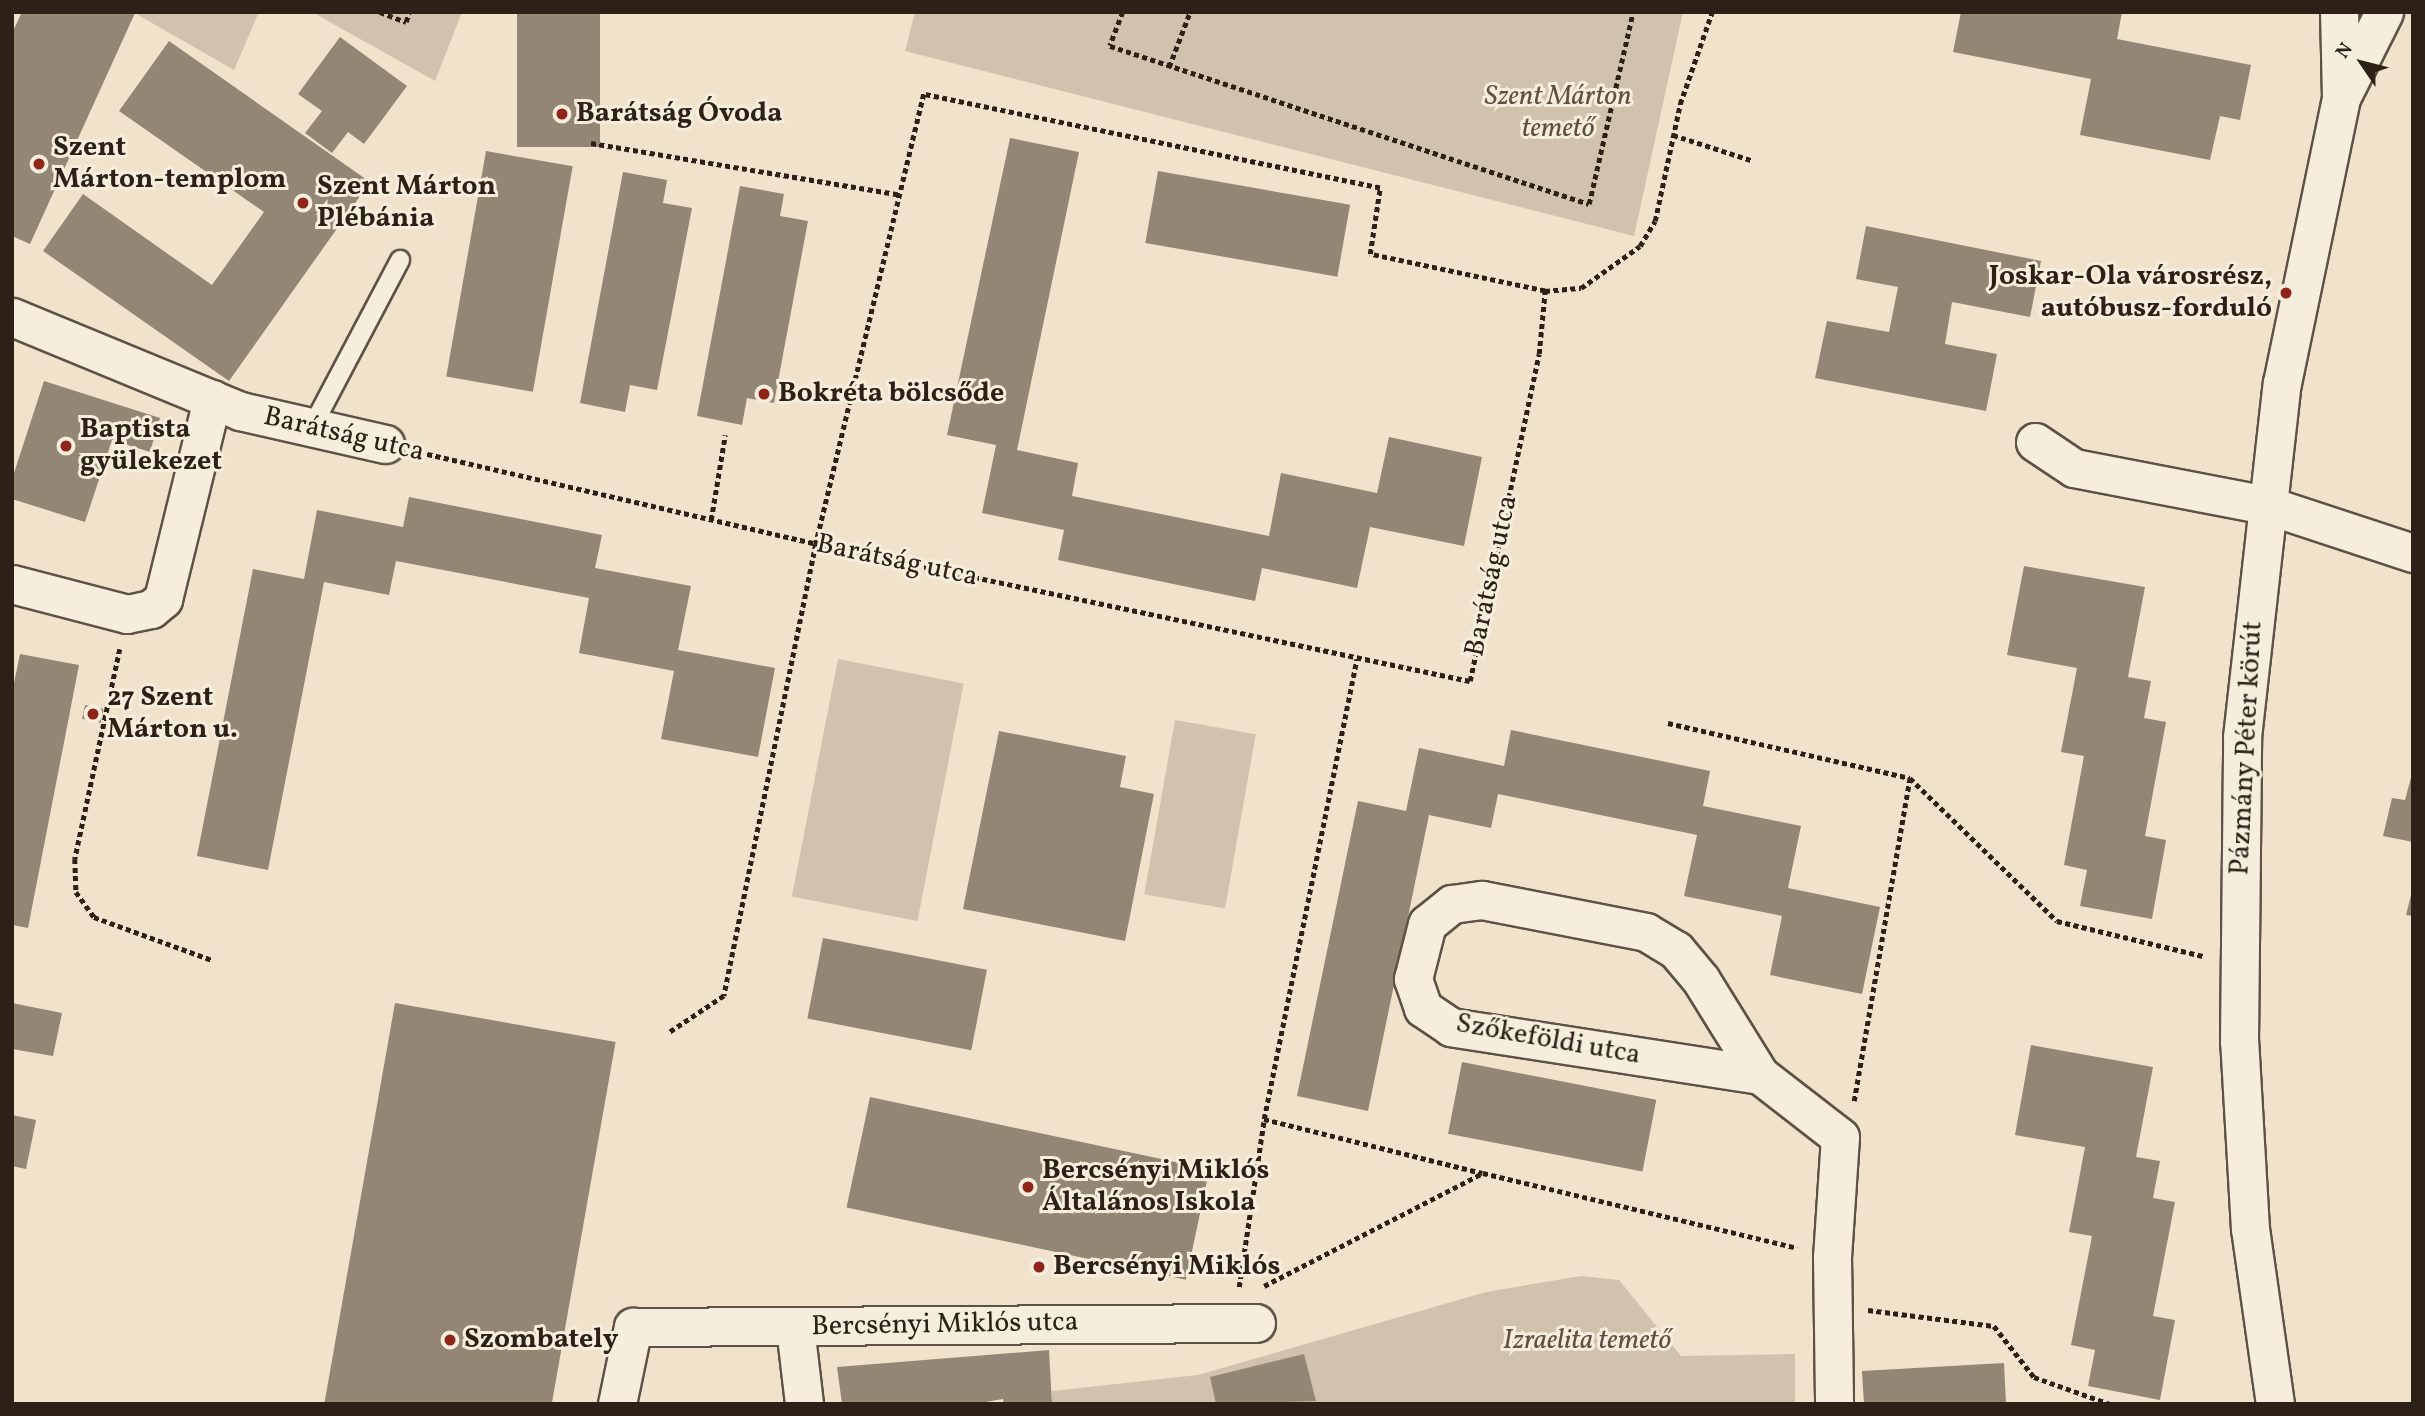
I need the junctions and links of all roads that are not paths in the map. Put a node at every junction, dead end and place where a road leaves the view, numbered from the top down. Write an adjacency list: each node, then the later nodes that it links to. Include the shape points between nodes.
1 (2339, 12): 3 (street, Pázmány Péter körút)
2 (2384, 12): 3 (street, Pázmány Péter körút)
3 (2341, 98): 10 (street, Pázmány Péter körút, via 2282,383)
4 (400, 260): 7 (lane)
5 (12, 317): 6 (street, Barátság utca)
6 (212, 399): 7 (street, Barátság utca, via 240,411); 12 (street, via 163,599 151,609 127,614)
7 (312, 427): 9 (street, Barátság utca)
8 (2035, 442): 10 (street, via 2074,468)
9 (384, 444)
10 (2267, 505): 11 (street); 19 (street, Pázmány Péter körút, via 2242,737 2238,964 2250,1229)
11 (2413, 552)
12 (12, 584)
13 (1759, 1075): 13 (street, Szőkeföldi utca, via 1701,980 1676,950 1646,932 1482,900 1452,904 1427,924 1413,979 1423,1008 1451,1027); 18 (street, Szőkeföldi utca, via 1840,1137 1832,1256)
14 (1252, 1303): 15 (street, Bercsényi Miklós utca)
15 (795, 1327): 16 (street, Bercsényi Miklós utca, via 633,1327); 17 (street)
16 (617, 1404)
17 (804, 1404)
18 (1834, 1404)
19 (2275, 1404)

